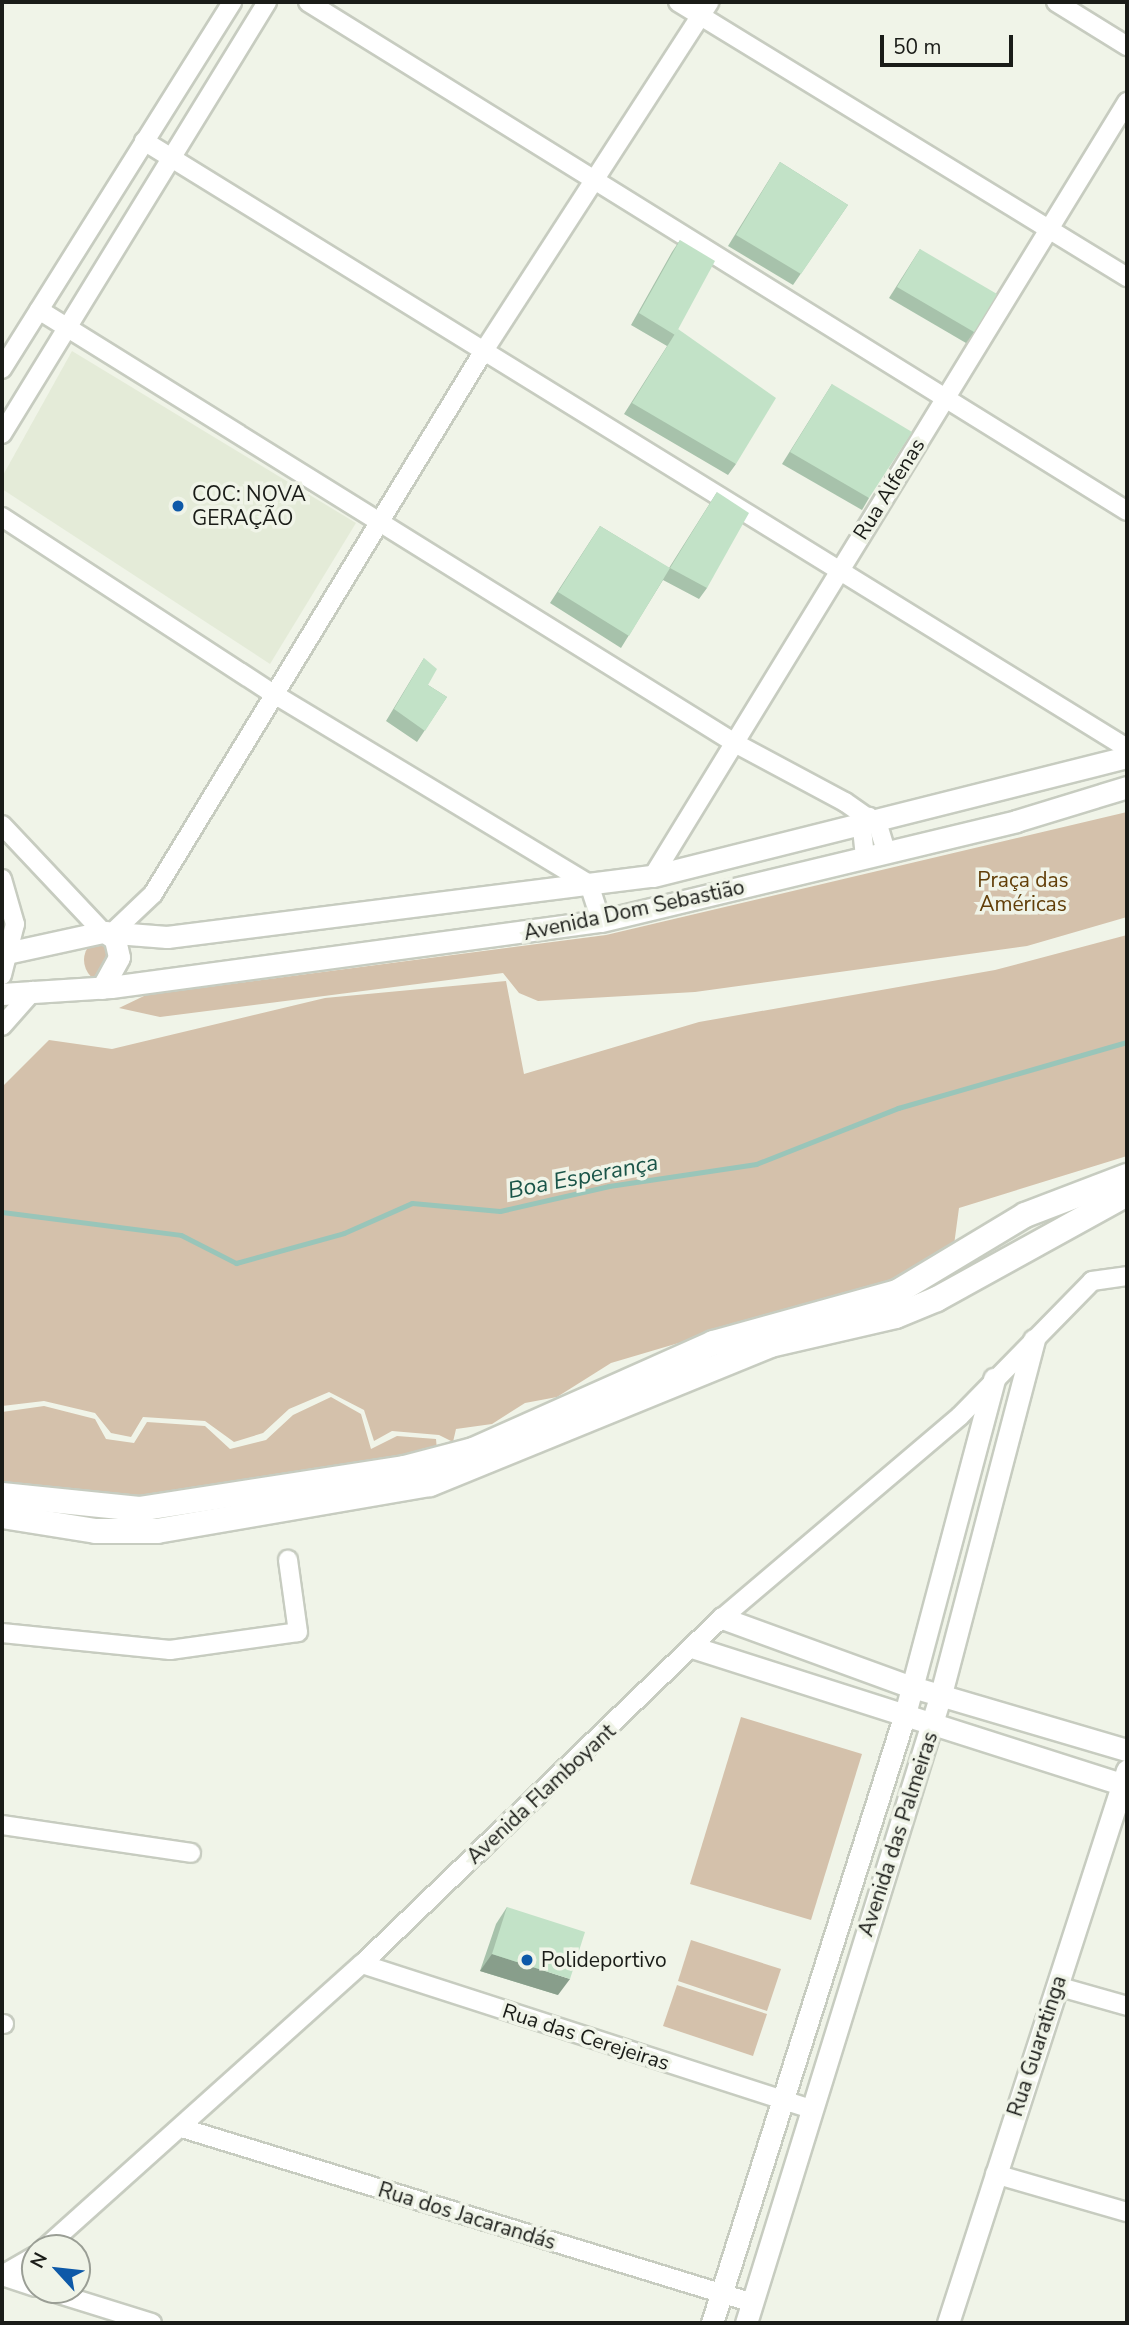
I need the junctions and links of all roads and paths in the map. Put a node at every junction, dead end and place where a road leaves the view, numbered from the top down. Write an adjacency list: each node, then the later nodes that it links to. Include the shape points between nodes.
1 (232, 2): 9 (street)
2 (268, 2): 10 (street)
3 (307, 2): 11 (street)
4 (678, 2): 6 (street)
5 (1056, 2): 7 (street)
6 (705, 9): 11 (street); 12 (street)
7 (1127, 46)
8 (1127, 103): 12 (street, Rua Alfenas)
9 (144, 141): 10 (street); 14 (street)
10 (171, 158): 15 (street); 16 (street)
11 (592, 181): 16 (street); 18 (street)
12 (1050, 229): 13 (street); 18 (street, Rua Alfenas)
13 (1127, 277)
14 (39, 310): 15 (street); 17 (street)
15 (66, 327): 19 (street); 22 (street)
16 (483, 352): 22 (street); 23 (street)
17 (2, 369)
18 (945, 398): 20 (street); 23 (street, Rua Alfenas)
19 (2, 434)
20 (1127, 511)
21 (2, 517): 24 (street)
22 (381, 523): 24 (street); 25 (street)
23 (841, 567): 25 (street, Rua Alfenas); 26 (street)
24 (274, 694): 34 (street); 36 (street, via 153,894)
25 (733, 742): 29 (street); 32 (street, Rua Alfenas)
26 (1127, 748)
27 (1127, 757): 29 (street, Avenida Dom Sebastião)
28 (1127, 787): 31 (street, Avenida Dom Sebastião)
29 (869, 817): 31 (street, via 878,825); 32 (street, Avenida Dom Sebastião)
30 (2, 825): 36 (street)
31 (876, 854): 35 (street, Avenida Dom Sebastião)
32 (653, 876): 34 (street, Avenida Dom Sebastião)
33 (2, 879): 37 (street, via 15,924)
34 (589, 884): 35 (street); 36 (street, Avenida Dom Sebastião, via 167,937)
35 (601, 921): 39 (street, Avenida Dom Sebastião)
36 (113, 933): 37 (street, Avenida Dom Sebastião); 39 (street, via 119,957)
37 (13, 952): 38 (street)
38 (2, 975)
39 (102, 988): 40 (street, Avenida Dom Sebastião)
40 (33, 991): 41 (street); 42 (street)
41 (2, 994)
42 (2, 1026)
43 (1127, 1176): 48 (main road, via 1025,1215 897,1292 713,1343 473,1450 404,1468 139,1509)
44 (1127, 1194): 49 (main road, via 916,1308 770,1345 430,1484 157,1531 96,1531)
45 (1127, 1276): 46 (street, Avenida Flamboyant, via 1092,1281)
46 (1034, 1340): 47 (street, Avenida Flamboyant); 55 (street, Avenida das Palmeiras)
47 (994, 1379): 51 (street, Avenida Flamboyant, via 960,1416); 54 (street, Avenida das Palmeiras)
48 (2, 1495)
49 (2, 1516)
50 (288, 1560): 52 (street, via 298,1632 170,1650)
51 (722, 1618): 53 (street, Avenida Flamboyant); 54 (street)
52 (2, 1633)
53 (695, 1648): 56 (street); 62 (street, Avenida Flamboyant)
54 (909, 1686): 55 (street); 56 (street, Avenida das Palmeiras)
55 (941, 1694): 57 (street, Avenida das Palmeiras); 58 (street)
56 (905, 1714): 57 (street); 65 (street, Avenida das Palmeiras)
57 (933, 1722): 59 (street); 66 (street, Avenida das Palmeiras)
58 (1127, 1750)
59 (1126, 1780): 63 (street, Rua Guaratinga)
60 (2, 1825): 61 (street)
61 (191, 1853)
62 (362, 1964): 65 (street, Rua das Cerejeiras); 67 (street, Avenida Flamboyant)
63 (1057, 1986): 64 (street); 68 (street, Rua Guaratinga)
64 (1127, 2006)
65 (781, 2100): 66 (street, Rua das Cerejeiras); 74 (street, Avenida das Palmeiras)
66 (810, 2109): 75 (street, Avenida das Palmeiras)
67 (182, 2128): 70 (street, Avenida Flamboyant); 74 (street, Rua dos Jacarandás)
68 (995, 2174): 69 (street); 80 (street, Rua Guaratinga)
69 (1127, 2212)
70 (61, 2234)
71 (21, 2264): 72 (street)
72 (2, 2275): 73 (street)
73 (21, 2282)
74 (722, 2294): 75 (street, Rua dos Jacarandás); 78 (street, Avenida das Palmeiras)
75 (753, 2303): 79 (street, Avenida das Palmeiras)
76 (91, 2304): 77 (street)
77 (152, 2323)
78 (712, 2323)
79 (746, 2323)
80 (948, 2323)

